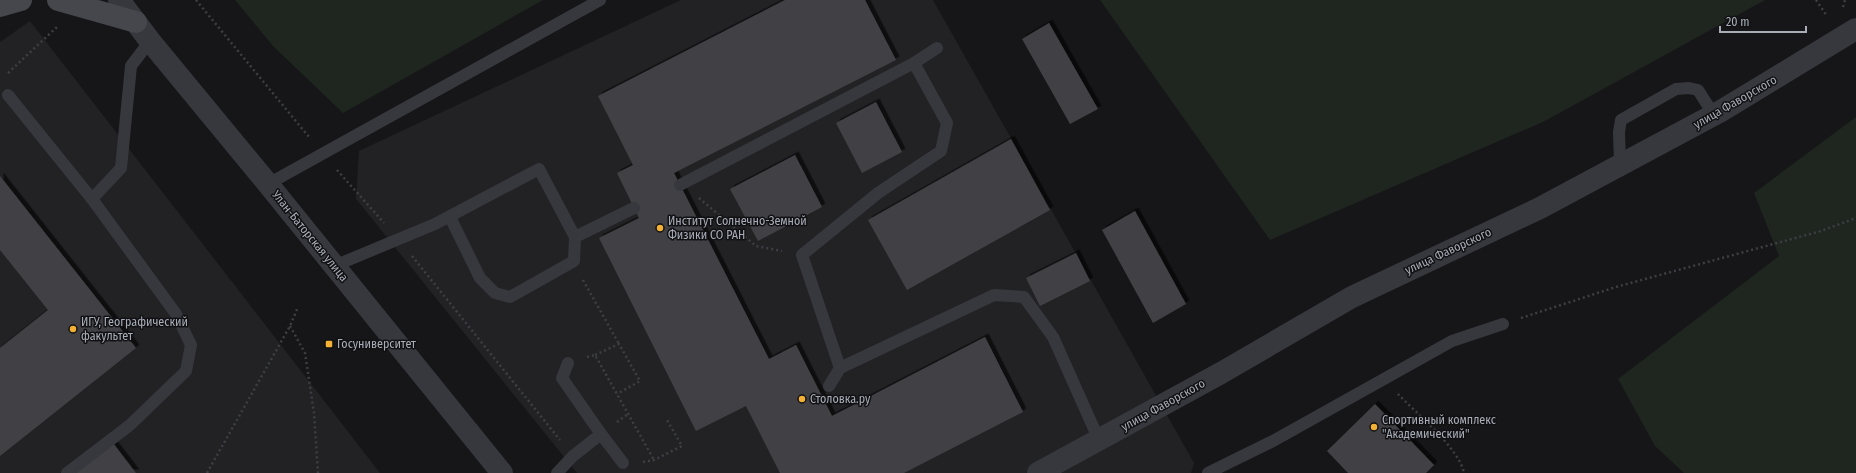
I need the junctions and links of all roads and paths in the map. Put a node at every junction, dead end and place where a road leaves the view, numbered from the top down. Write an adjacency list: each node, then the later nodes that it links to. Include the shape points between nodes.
1 (21, 0): 6 (main road)
2 (58, 0): 8 (main road)
3 (119, 0): 8 (street, Улан-Баторская улица)
4 (600, 0): 19 (lane)
5 (1816, 0): 7 (path)
6 (0, 6)
7 (1828, 17)
8 (136, 22): 11 (street, Улан-Баторская улица)
9 (62, 23): 14 (path)
10 (1856, 29): 16 (street, улица Фаворского)
11 (150, 41): 19 (street, Улан-Баторская улица); 20 (lane, via 131,66 121,168)
12 (937, 48): 13 (lane)
13 (914, 63): 18 (lane); 25 (lane, via 947,123 941,151 878,192)
14 (6, 76)
15 (8, 95): 20 (lane)
16 (1714, 115): 17 (street, улица Фаворского); 17 (lane, via 1698,90 1676,89 1621,120)
17 (1620, 165): 40 (street, улица Фаворского, via 1540,208 1352,297)
18 (683, 183): 25 (path, via 756,246)
19 (268, 184): 26 (street, Улан-Баторская улица)
20 (92, 199): 43 (lane, via 176,314 191,345 186,371 130,425)
21 (634, 208): 24 (lane)
22 (450, 217): 24 (lane, via 539,169); 24 (lane, via 480,278 495,293 510,297 574,261); 26 (lane)
23 (1856, 218): 29 (path, via 1821,231 1616,287)
24 (575, 237)
25 (802, 255): 34 (lane)
26 (334, 266): 46 (street, Улан-Баторская улица)
27 (580, 275): 31 (path)
28 (298, 307): 30 (path)
29 (1503, 324): 35 (lane, via 1452,341)
30 (290, 326): 44 (path); 45 (path, via 305,353 314,413)
31 (619, 344): 32 (path); 37 (path, via 640,381)
32 (595, 355): 33 (path); 37 (path)
33 (568, 363): 39 (lane, via 562,378)
34 (840, 368): 36 (lane); 40 (lane, via 994,295 1024,297 1053,337)
35 (1383, 380): 49 (lane, via 1273,441); 50 (path, via 1443,438 1462,465)
36 (829, 386)
37 (617, 394): 41 (path)
38 (667, 420): 41 (path, via 682,446)
39 (601, 434): 42 (lane); 47 (lane, via 573,456)
40 (1099, 440): 48 (street, улица Фаворского)
41 (654, 460): 42 (path)
42 (623, 463)
43 (67, 473)
44 (206, 473)
45 (318, 473)
46 (502, 473)
47 (557, 473)
48 (1038, 473)
49 (1208, 473)
50 (1464, 473)

